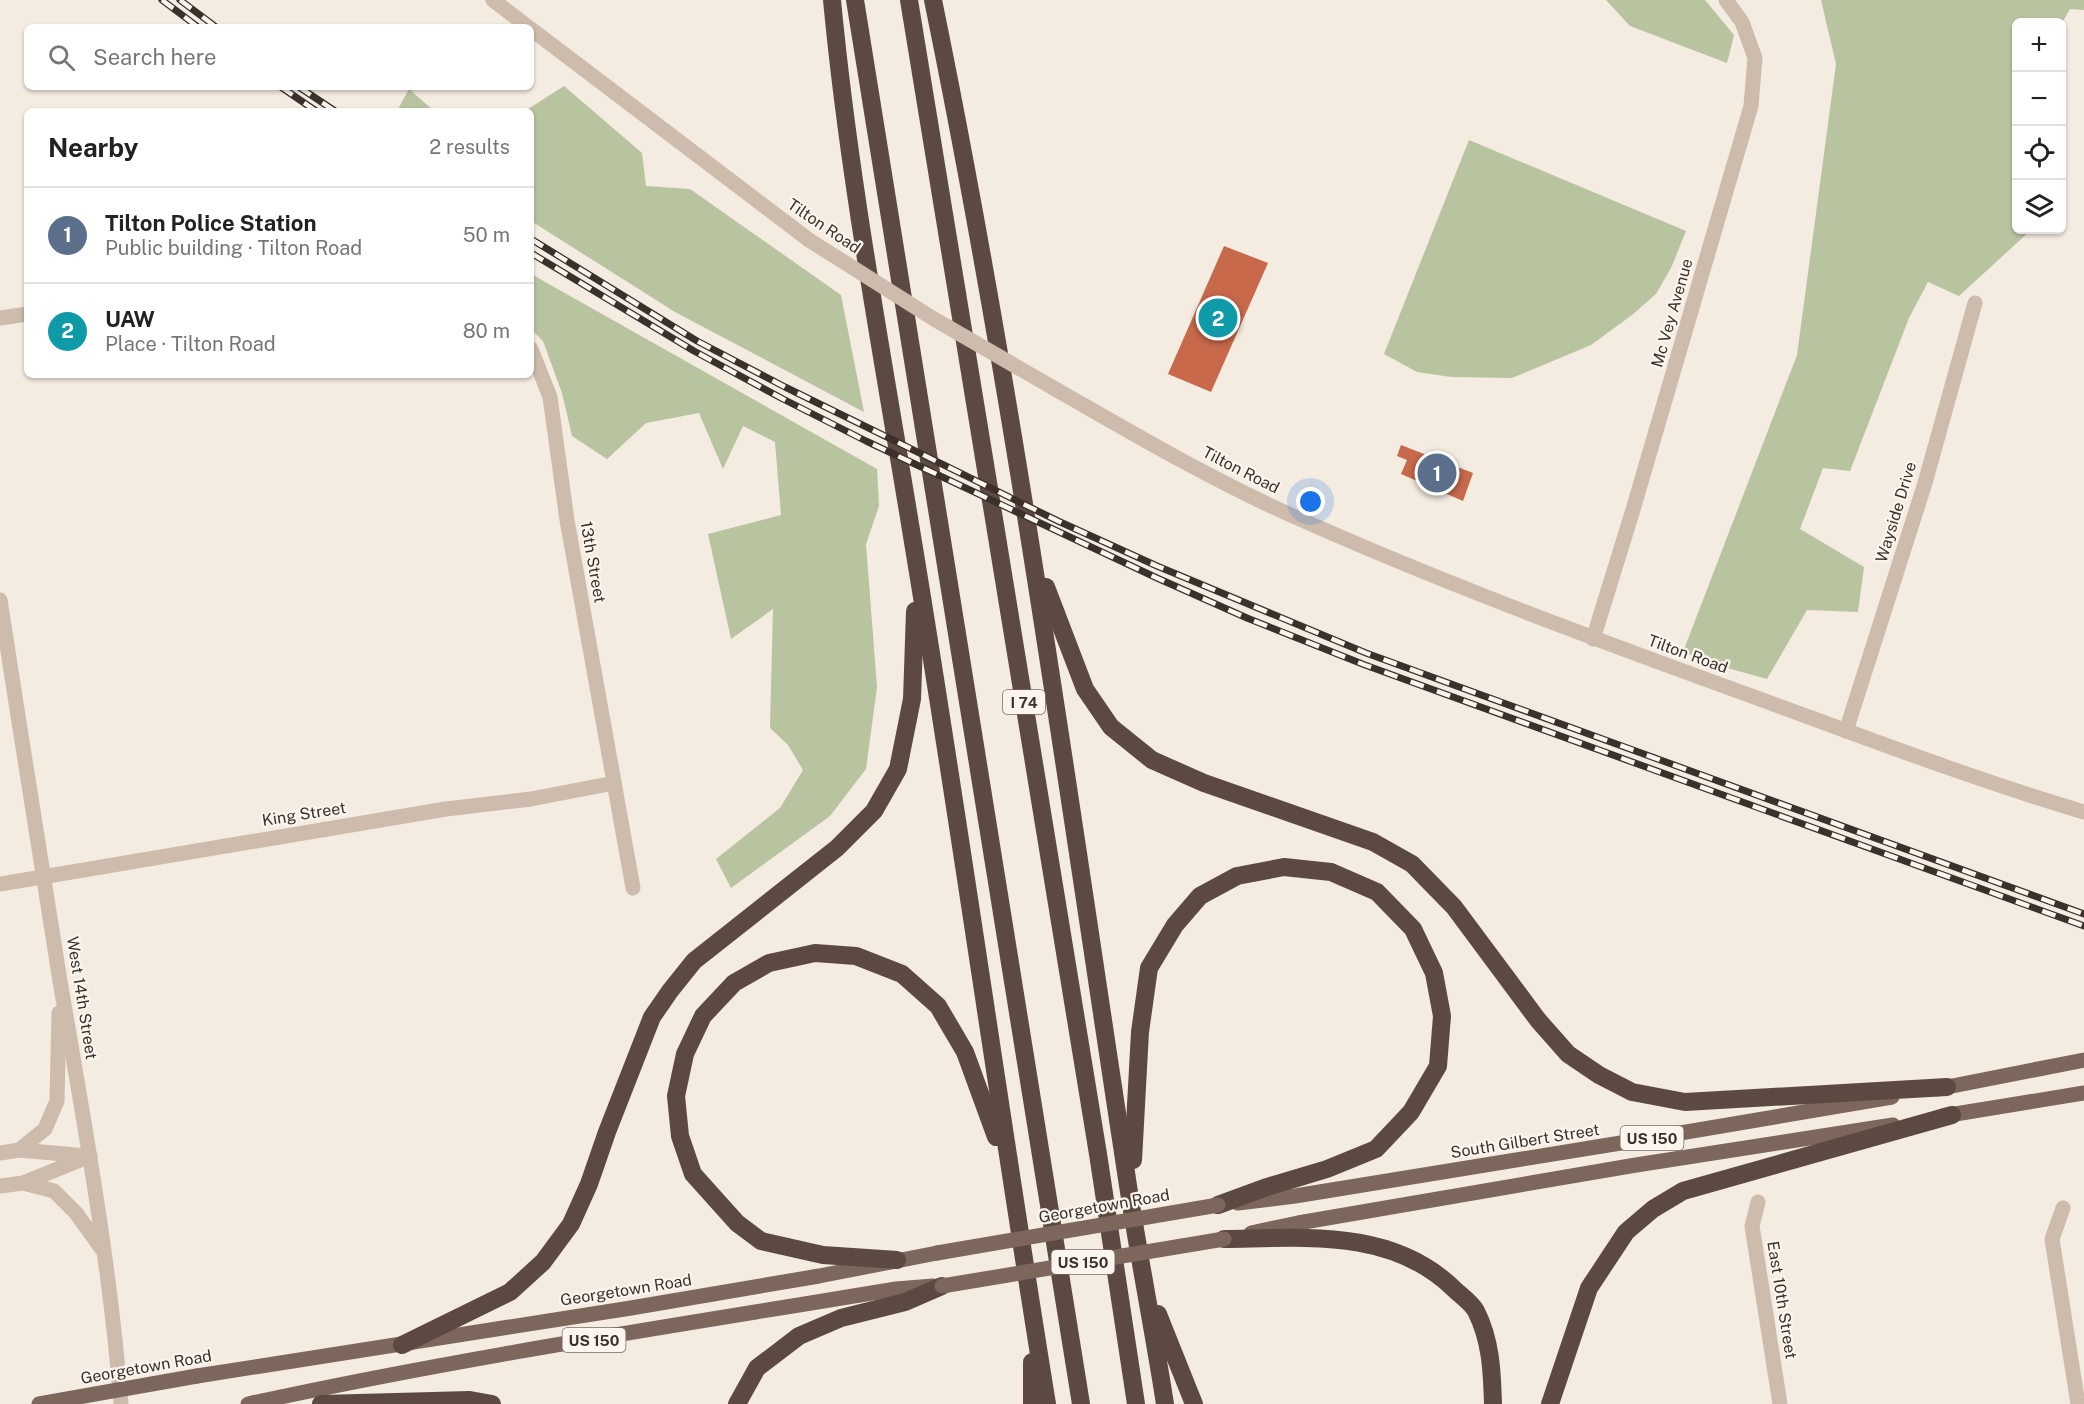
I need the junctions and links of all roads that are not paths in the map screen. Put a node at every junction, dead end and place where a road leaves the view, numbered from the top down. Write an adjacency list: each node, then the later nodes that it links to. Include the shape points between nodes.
1 (493, 0): 7 (street, Tilton Road)
2 (832, 0): 13 (highway, via 841,95)
3 (855, 0): 54 (highway)
4 (909, 0): 55 (highway, I 74)
5 (933, 0): 14 (highway)
6 (1726, 0): 16 (street, Mc Vey Avenue, via 1742,22 1755,58 1751,106)
7 (525, 24)
8 (534, 31): 16 (street, Tilton Road, bridge, via 809,240 1056,390 1174,457 1291,515)
9 (1975, 303): 17 (street, Wayside Drive, via 1925,483)
10 (24, 314): 11 (street)
11 (0, 318)
12 (534, 357): 18 (street, 13th Street, via 550,397 567,520)
13 (913, 537): 31 (highway); 44 (highway, via 912,699 898,769 874,811 837,848 694,961 670,991 652,1017 571,1224 543,1262 510,1293)
14 (1033, 552): 25 (highway, via 1085,689 1111,727 1152,760 1204,783 1373,842 1412,864 1454,907 1568,1054 1599,1075 1632,1092 1685,1102); 34 (highway)
15 (1, 608): 20 (street, West 14th Street)
16 (1593, 639): 17 (street, Tilton Road)
17 (1846, 731): 19 (street, Tilton Road)
18 (614, 783): 20 (street, King Street); 22 (street, 13th Street)
19 (2084, 812)
20 (44, 877): 21 (street, King Street); 23 (street, West 14th Street)
21 (0, 884)
22 (633, 888)
23 (60, 977): 28 (street, via 57,1101 45,1129); 30 (street, West 14th Street)
24 (2084, 1060): 25 (main road, South Gilbert Street / US 150)
25 (1947, 1087): 36 (main road, South Gilbert Street / US 150, via 1295,1196)
26 (2084, 1092): 27 (main road, US 150)
27 (1952, 1115): 38 (main road, US 150, via 1636,1165); 59 (highway, via 1683,1191 1653,1209 1626,1232 1589,1288)
28 (19, 1150): 29 (street); 30 (street)
29 (0, 1154)
30 (90, 1156): 32 (street); 39 (street, West 14th Street)
31 (1010, 1177): 40 (highway, via 965,1052 938,1006 902,974 856,956 815,953 769,963 734,984 703,1016 685,1054 678,1085 680,1136 693,1174 737,1223 761,1241 823,1255); 43 (highway)
32 (23, 1183): 33 (street); 39 (street, via 54,1191)
33 (0, 1186)
34 (1130, 1198): 36 (highway, via 1140,1032 1149,968 1175,925 1200,896 1237,876 1284,867 1331,872 1377,892 1413,929 1434,973 1442,1016 1438,1066 1411,1112 1376,1149); 41 (highway)
35 (1758, 1202): 60 (street, East 10th Street, via 1752,1226)
36 (1218, 1205): 40 (main road, Georgetown Road / US 150, bridge)
37 (2063, 1208): 45 (street, via 2052,1239)
38 (1224, 1239): 42 (main road, US 150, bridge); 58 (highway, via 1332,1238 1394,1250 1439,1275 1475,1309 1491,1354)
39 (104, 1253): 47 (street, West 14th Street)
40 (897, 1260): 44 (main road, Georgetown Road / US 150)
41 (1145, 1281): 56 (highway); 57 (highway)
42 (942, 1286): 48 (main road, US 150, via 885,1291 573,1343 343,1383); 51 (highway, via 904,1302 841,1317 799,1336 757,1368)
43 (1033, 1318): 52 (highway); 53 (highway)
44 (402, 1345): 46 (main road, Georgetown Road / US 150, bridge)
45 (2077, 1356): 61 (street)
46 (38, 1404)
47 (121, 1404)
48 (248, 1404)
49 (321, 1404): 50 (highway, via 470,1400)
50 (492, 1404)
51 (737, 1404)
52 (1032, 1404)
53 (1047, 1404)
54 (1081, 1404)
55 (1136, 1404)
56 (1165, 1404)
57 (1194, 1404)
58 (1493, 1404)
59 (1550, 1404)
60 (1780, 1404)
61 (2078, 1404)

